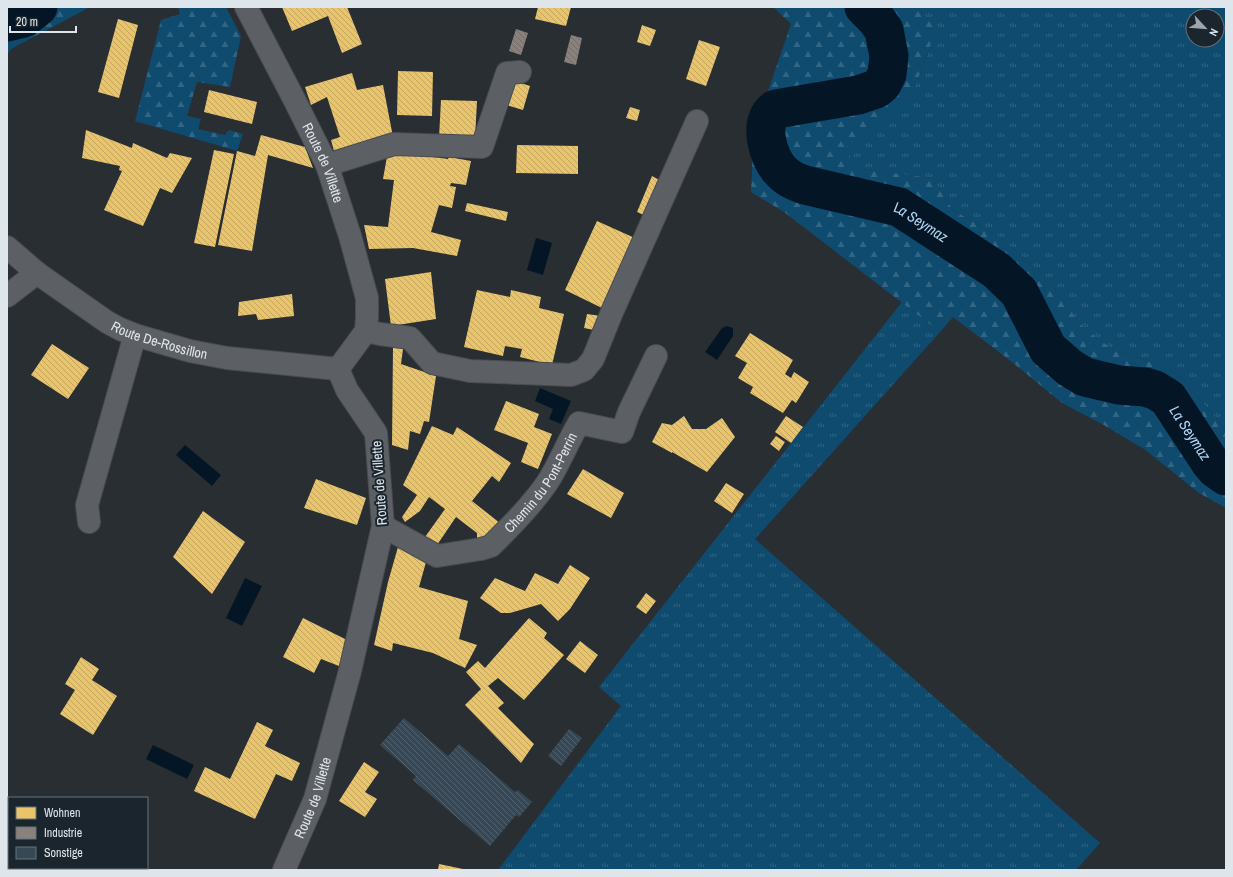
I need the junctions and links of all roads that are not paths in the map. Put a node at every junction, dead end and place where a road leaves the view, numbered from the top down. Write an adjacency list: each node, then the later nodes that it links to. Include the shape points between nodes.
1 (246, 7): 4 (street, Route de Villette)
2 (520, 72): 4 (street, via 507,73 482,147 394,144)
3 (697, 121): 8 (street, via 593,359 584,370 571,375 470,371 432,364 410,338)
4 (326, 165): 8 (street, Route de Villette, via 350,236 367,298)
5 (7, 247): 6 (street, Route De-Rossillon)
6 (38, 273): 7 (street); 9 (street, Route De-Rossillon, via 108,322)
7 (7, 296)
8 (366, 331): 11 (street)
9 (135, 335): 11 (street, Route De-Rossillon, via 190,351 227,358); 12 (street, via 87,505)
10 (656, 356): 13 (street, Chemin du Pont-Perrin, via 622,432 579,423 548,482 536,499 491,546 438,556)
11 (338, 369): 13 (street, Route de Villette, via 347,390 376,433)
12 (89, 522)
13 (383, 526): 14 (street, Route de Villette, via 350,672 315,799)
14 (284, 870)

